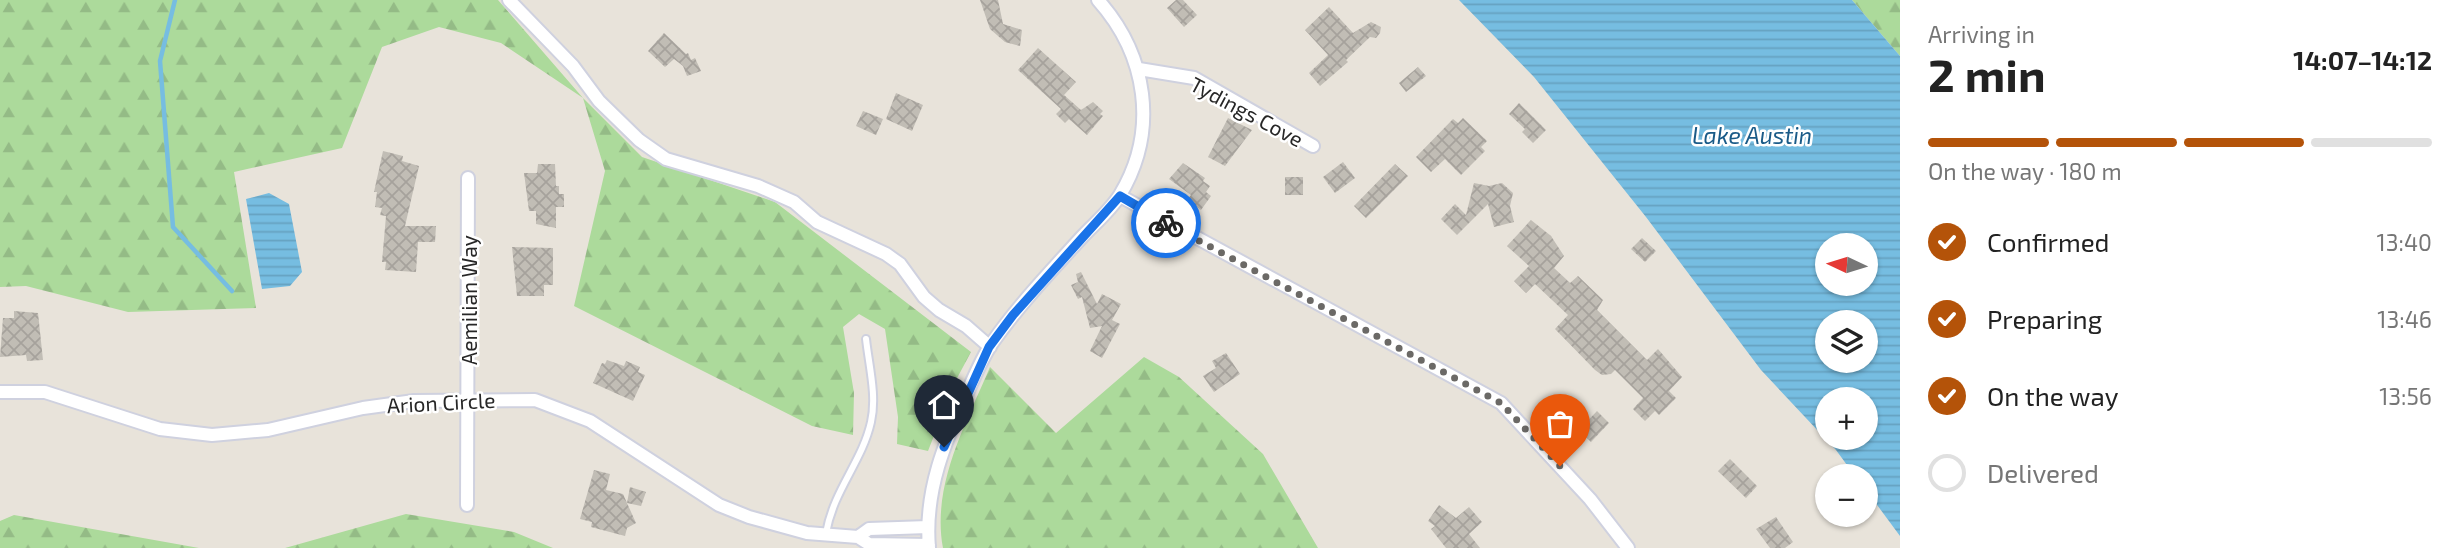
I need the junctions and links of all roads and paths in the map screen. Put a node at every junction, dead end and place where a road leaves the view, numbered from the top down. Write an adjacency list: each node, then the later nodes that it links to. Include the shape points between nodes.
1 (509, 0): 8 (street, via 599,100 648,146 666,159 758,186 794,202 845,237 866,242 900,264 924,297)
2 (1098, 0): 3 (street, via 1115,19)
3 (1139, 69): 4 (street, Tydings Cove, via 1194,78); 6 (street, via 1145,108 1137,154)
4 (1313, 146)
5 (468, 178): 10 (street, Aemilian Way)
6 (1120, 196): 8 (street); 18 (street, via 1501,403 1590,499)
7 (866, 339): 14 (lane, via 872,419 863,447 837,493)
8 (989, 347): 12 (street, via 939,460)
9 (0, 392): 10 (street, Arion Circle, via 45,392 160,429 212,435 268,430 385,404)
10 (469, 400): 11 (street, Aemilian Way); 14 (street, Arion Circle, via 536,400 564,409 719,505 774,526)
11 (467, 505)
12 (928, 527): 13 (street, Arion Circle); 17 (street)
13 (884, 528): 15 (street, Arion Circle, via 869,529); 16 (lane)
14 (826, 535): 15 (street, Arion Circle)
15 (858, 537): 16 (street, Arion Circle, via 869,544)
16 (883, 544): 17 (street, Arion Circle)
17 (929, 546)
18 (1628, 548)

